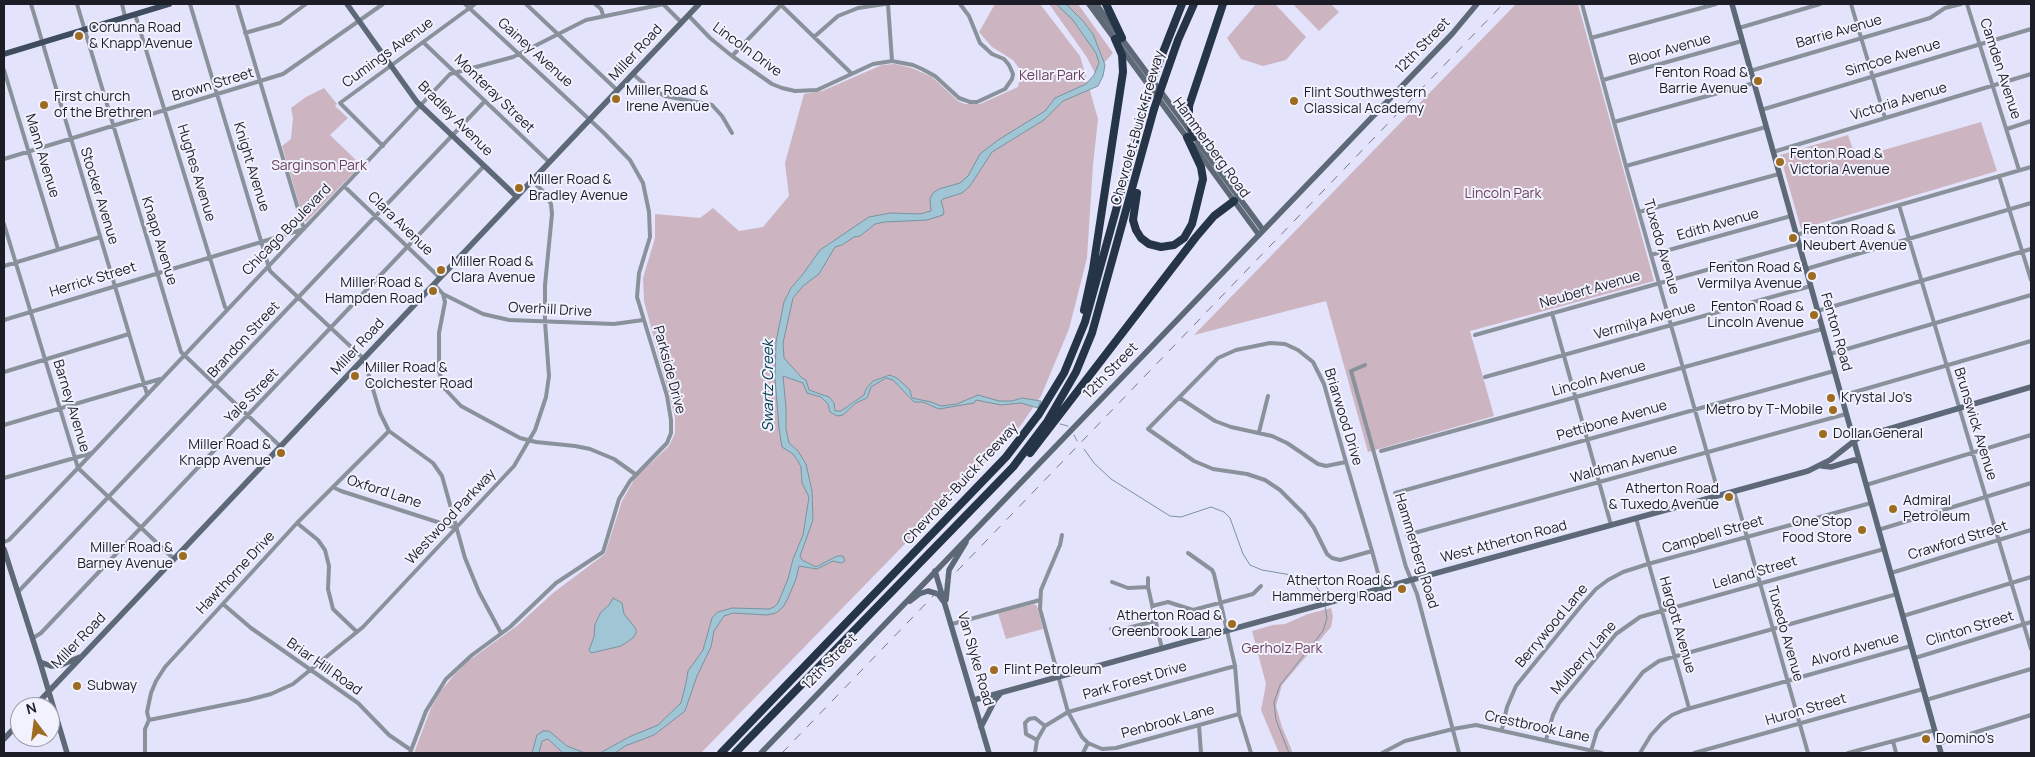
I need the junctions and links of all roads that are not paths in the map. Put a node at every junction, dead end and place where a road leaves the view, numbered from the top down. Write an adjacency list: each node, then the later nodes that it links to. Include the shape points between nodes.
1 (31, 4): 51 (street, Stocker Avenue)
2 (77, 4): 43 (street, Knapp Avenue)
3 (122, 4): 38 (street)
4 (169, 4): 35 (main road)
5 (190, 4): 72 (street, Knight Avenue)
6 (237, 4): 44 (street)
7 (306, 4): 44 (street, via 280,22)
8 (348, 4): 39 (street, Bradley Avenue)
9 (383, 4): 39 (street, Brown Street)
10 (465, 4): 34 (street, Gainey Avenue)
11 (475, 4): 34 (street, Cumings Avenue)
12 (526, 4): 45 (street)
13 (595, 4): 36 (street)
14 (664, 4): 36 (street, Chicago Boulevard); 40 (street)
15 (699, 4): 37 (street, Miller Road)
16 (782, 4): 46 (street); 56 (street)
17 (886, 4): 46 (street, via 858,8 838,16); 57 (street)
18 (960, 4): 57 (street, Lincoln Drive, via 980,43 1004,59 1012,70 1009,85 984,100 970,102 960,98 929,72 913,64)
19 (1089, 4): 49 (street, Hammerberg Road)
20 (1096, 4): 49 (street, Hammerberg Road)
21 (1106, 4): 49 (highway)
22 (1177, 4): 59 (highway)
23 (1182, 4): 59 (highway, Chevrolet-Buick Freeway)
24 (1194, 4): 88 (highway, Chevrolet-Buick Freeway, bridge, via 1154,108)
25 (1223, 4): 86 (highway, via 1189,106)
26 (1477, 4): 113 (street, 12th Street)
27 (1582, 4): 48 (street, Tuxedo Avenue)
28 (1716, 4): 48 (street)
29 (1732, 4): 41 (street, Fenton Road)
30 (1820, 4): 41 (street)
31 (1851, 4): 47 (street)
32 (1961, 4): 47 (street, Barrie Avenue, via 1945,8 1930,18)
33 (1967, 4): 53 (street, Camden Avenue)
34 (469, 8): 52 (street, Cumings Avenue); 55 (street, Gainey Avenue)
35 (136, 14): 38 (main road); 76 (street, Hughes Avenue)
36 (603, 15): 45 (street, Chicago Boulevard)
37 (688, 15): 40 (street, Miller Road); 56 (street, Lincoln Drive)
38 (126, 17): 43 (main road)
39 (359, 20): 58 (street, Bradley Avenue); 68 (street, Brown Street, via 284,74)
40 (681, 22): 64 (street, Miller Road)
41 (1738, 28): 50 (street, Fenton Road)
42 (2031, 28): 53 (street, Simcoe Avenue)
43 (84, 29): 51 (main road); 81 (street, Knapp Avenue)
44 (245, 33): 68 (street)
45 (558, 34): 55 (street, Chicago Boulevard); 71 (street)
46 (814, 37): 63 (street)
47 (1861, 37): 61 (street, Barrie Avenue); 66 (street)
48 (1591, 38): 67 (street, Tuxedo Avenue)
49 (1118, 39): 86 (street, Hammerberg Road); 154 (highway, via 1123,72 1093,269)
50 (1742, 41): 61 (street, Fenton Road); 67 (street, Bloor Avenue)
51 (41, 42): 54 (main road); 87 (street, Stocker Avenue)
52 (423, 42): 58 (street, Cumings Avenue); 62 (street, Monteray Street)
53 (1980, 44): 66 (street, Simcoe Avenue); 70 (street, Camden Avenue)
54 (4, 54)
55 (518, 54): 62 (street, Chicago Boulevard); 78 (street, Gainey Avenue)
56 (732, 56): 63 (street, Lincoln Drive, via 772,84 794,91 824,87)
57 (892, 61): 63 (street, Lincoln Drive)
58 (391, 65): 74 (street, Bradley Avenue); 89 (street, Cumings Avenue, via 340,103)
59 (1157, 69): 154 (highway, Chevrolet-Buick Freeway, bridge)
60 (4, 70): 90 (street, Mann Avenue)
61 (1750, 70): 69 (street, Fenton Road)
62 (454, 72): 73 (street, Monteray Street); 74 (street, Chicago Boulevard)
63 (851, 73)
64 (633, 74): 71 (street, Miller Road); 84 (street, via 665,96 712,105)
65 (2031, 74): 70 (street, Victoria Avenue)
66 (1872, 76): 75 (street, Simcoe Avenue); 77 (street)
67 (1603, 80): 80 (street, Tuxedo Avenue)
68 (260, 82): 72 (street, Brown Street); 112 (street)
69 (1754, 82): 75 (street, Fenton Road); 80 (street)
70 (1993, 86): 77 (street, Victoria Avenue); 83 (street, Camden Avenue)
71 (618, 91): 78 (street, Miller Road)
72 (218, 95): 76 (street, Brown Street); 117 (street, Knight Avenue)
73 (484, 101): 85 (street, Brandon Street); 93 (street, Monteray Street)
74 (420, 106): 85 (street, Bradley Avenue); 89 (street, Chicago Boulevard)
75 (1761, 110): 82 (street, Fenton Road)
76 (165, 111): 81 (street, Brown Street); 124 (street, Hughes Avenue)
77 (1885, 118): 91 (street, Victoria Avenue)
78 (591, 119): 93 (street, Miller Road); 145 (street, Parkside Drive, via 630,160 646,193 650,237 639,273 637,298)
79 (2031, 121): 83 (street)
80 (1614, 122): 95 (street, Tuxedo Avenue)
81 (112, 127): 87 (street, Brown Street); 129 (street, Knapp Avenue)
82 (1766, 127): 91 (street, Fenton Road); 95 (street)
83 (2007, 129): 97 (street, Camden Avenue)
84 (732, 133)
85 (452, 136): 94 (street, Bradley Avenue); 110 (street, Brandon Street)
86 (1191, 137): 88 (highway, via 1203,175 1202,188 1187,234 1178,243 1166,247 1145,241 1138,235 1134,223); 102 (street, Hammerberg Road); 104 (street, Hammerberg Road)
87 (70, 139): 90 (street, Brown Street); 115 (street, Stocker Avenue)
88 (1146, 143): 196 (highway, Chevrolet-Buick Freeway, via 1102,304 1086,348 1058,404)
89 (382, 146): 101 (street, Chicago Boulevard)
90 (28, 152): 92 (street, Brown Street); 121 (street, Mann Avenue)
91 (1773, 152): 98 (street, Fenton Road)
92 (4, 159)
93 (549, 162): 100 (street, Miller Road)
94 (484, 166): 103 (street, Bradley Avenue); 119 (street, Yale Street)
95 (1626, 166): 108 (street, Tuxedo Avenue)
96 (2031, 167): 97 (street)
97 (2019, 170): 99 (street)
98 (1779, 174): 108 (street); 109 (street, Fenton Road)
99 (1999, 176): 106 (street); 107 (street)
100 (532, 181): 103 (street, Miller Road); 146 (street, Westwood Parkway, via 544,192 552,214)
101 (345, 187): 110 (street, Clara Avenue); 112 (street, Chicago Boulevard)
102 (1235, 192): 104 (street); 113 (street, Hammerberg Road)
103 (517, 197): 130 (street, Miller Road)
104 (1234, 201): 113 (street, Hammerberg Road); 196 (highway, via 1200,231 1030,453)
105 (2031, 203): 107 (street)
106 (1899, 205): 114 (street); 116 (street, Brunswick Avenue)
107 (2009, 209): 116 (street); 122 (street)
108 (1639, 212): 123 (street, Tuxedo Avenue)
109 (1791, 216): 114 (street, Fenton Road); 123 (street, Edith Avenue)
110 (376, 217): 119 (street, Clara Avenue); 139 (street, Brandon Street)
111 (4, 224): 125 (street, Barney Avenue)
112 (304, 229): 117 (street, Herrick Street); 126 (street, Chicago Boulevard)
113 (1261, 232): 217 (street, 12th Street)
114 (1796, 236): 118 (street, Fenton Road)
115 (100, 237): 121 (street); 135 (street, Stocker Avenue)
116 (1909, 238): 128 (street); 132 (street, Brunswick Avenue)
117 (262, 241): 124 (street, Herrick Street); 126 (street, Knight Avenue)
118 (1799, 244): 128 (street, Fenton Road); 133 (street, Neubert Avenue)
119 (408, 247): 130 (street, Clara Avenue); 149 (street, Yale Street)
120 (2031, 249): 122 (street)
121 (58, 250): 125 (street)
122 (2022, 252): 131 (street); 132 (street)
123 (1651, 255): 133 (street, Tuxedo Avenue)
124 (210, 257): 129 (street, Herrick Street); 140 (street, Hughes Avenue)
125 (16, 262): 127 (street); 141 (street, Barney Avenue)
126 (269, 265): 139 (street, Knight Avenue, via 270,271); 140 (street, Chicago Boulevard)
127 (4, 266)
128 (1806, 269): 136 (street, Fenton Road)
129 (157, 272): 135 (street, Herrick Street); 156 (street, Knapp Avenue)
130 (440, 278): 134 (street, Miller Road)
131 (2031, 280)
132 (1922, 281): 142 (street); 147 (street, Brunswick Avenue)
133 (1659, 282): 143 (street, Neubert Avenue); 148 (street, Tuxedo Avenue)
134 (434, 284): 137 (street, Overhill Drive); 158 (street, Miller Road)
135 (114, 285): 141 (street, Herrick Street); 151 (street, Stocker Avenue)
136 (1811, 286): 142 (street, Fenton Road); 148 (street, Vermilya Avenue)
137 (443, 294): 146 (street, Overhill Drive, via 496,318); 186 (street, via 445,302 438,356 445,389 461,406 487,422)
138 (2031, 294): 147 (street)
139 (299, 298): 149 (street, Knight Avenue); 168 (street, Brandon Street)
140 (227, 310): 156 (street, Chicago Boulevard)
141 (31, 311): 144 (street, Herrick Street); 159 (street, Barney Avenue)
142 (1817, 311): 150 (street, Fenton Road)
143 (1552, 313): 152 (street, Neubert Avenue); 157 (street)
144 (4, 320)
145 (643, 320): 146 (street, Overhill Drive, via 620,324); 198 (street, Parkside Drive, via 672,420 667,443)
146 (544, 322): 186 (street, Westwood Parkway, via 549,376 546,396)
147 (1933, 323): 155 (street); 160 (street, Brunswick Avenue)
148 (1672, 325): 157 (street, Vermilya Avenue); 162 (street, Tuxedo Avenue)
149 (331, 328): 158 (street, Knight Avenue); 179 (street, Yale Street)
150 (1822, 329): 155 (street, Fenton Road); 162 (street, Lincoln Avenue)
151 (129, 334): 159 (street); 167 (street, Stocker Avenue)
152 (1475, 335)
153 (2031, 340): 160 (street)
154 (1077, 344): 302 (highway, Chevrolet-Buick Freeway, via 1046,404 1006,457)
155 (1830, 354): 163 (street, Fenton Road)
156 (184, 355): 166 (street, Chicago Boulevard); 168 (street, Knapp Avenue)
157 (1564, 355): 165 (street, Vermilya Avenue); 174 (street)
158 (364, 359): 181 (street, via 380,413); 187 (street, Miller Road)
159 (45, 360): 164 (street); 175 (street, Barney Avenue)
160 (1946, 365): 172 (street); 176 (street, Brunswick Avenue)
161 (1365, 366): 233 (street, Hammerberg Road, via 1351,371)
162 (1684, 367): 174 (street, Lincoln Avenue); 177 (street, Tuxedo Avenue)
163 (1834, 371): 172 (street, Fenton Road); 177 (street, Pettibone Avenue)
164 (4, 372)
165 (1485, 377)
166 (162, 378): 167 (street); 170 (street, Chicago Boulevard)
167 (144, 383): 170 (street, Stocker Avenue); 175 (street)
168 (216, 386): 179 (street, Knapp Avenue); 208 (street, Brandon Street)
169 (2031, 387): 176 (street, West Atherton Road)
170 (147, 394): 190 (street, Chicago Boulevard)
171 (1268, 396): 182 (street)
172 (1841, 396): 178 (street, Fenton Road)
173 (1180, 398): 182 (street, via 1215,421); 194 (street, Briarwood Drive, via 1218,358 1236,350 1270,343 1292,346 1319,370); 225 (street, Briarwood Drive, via 1148,429 1213,469 1247,474 1280,490 1304,514 1332,558 1340,560)
174 (1576, 398): 184 (street); 188 (street, Lincoln Avenue)
175 (60, 408): 180 (street); 192 (street, Barney Avenue)
176 (1959, 409): 185 (street, West Atherton Road); 191 (street, Brunswick Avenue)
177 (1695, 410): 184 (street, Pettibone Avenue); 189 (street, Tuxedo Avenue)
178 (1846, 414): 185 (street, Fenton Road); 189 (street, Waldman Avenue)
179 (248, 416): 187 (street, Knapp Avenue); 213 (street, Yale Street)
180 (4, 425)
181 (389, 431): 203 (street, Hawthorne Drive); 214 (street, via 433,462 448,492)
182 (1259, 432): 194 (street, via 1287,443 1318,464 1326,466)
183 (2031, 435): 191 (street)
184 (1588, 440): 200 (street); 205 (street, Pettibone Avenue)
185 (1854, 440): 193 (street, Fenton Road); 195 (street, West Atherton Road)
186 (530, 441): 198 (street, via 599,452); 214 (street, Westwood Parkway, via 514,466)
187 (281, 447): 227 (street, Miller Road)
188 (1381, 451)
189 (1707, 452): 200 (street, Waldman Avenue); 206 (street, Tuxedo Avenue)
190 (92, 453): 192 (street); 197 (street, Chicago Boulevard)
191 (1972, 453): 202 (street); 207 (street, Brunswick Avenue)
192 (74, 457): 197 (street, Barney Avenue); 199 (street)
193 (1859, 461): 195 (street); 202 (street, Fenton Road)
194 (1346, 462): 225 (street, Briarwood Drive)
195 (1819, 466): 204 (street, West Atherton Road)
196 (1013, 467): 303 (highway, Chevrolet-Buick Freeway)
197 (78, 468): 208 (street, Barney Avenue); 222 (street, Chicago Boulevard)
198 (635, 474): 258 (street, Parkside Drive, via 619,499 603,552 556,583)
199 (4, 478)
200 (1600, 482): 212 (street); 219 (street, Waldman Avenue)
201 (2031, 483): 207 (street)
202 (1866, 485): 209 (street, Fenton Road)
203 (333, 487): 211 (street, Hawthorne Drive); 214 (street, Oxford Lane)
204 (1734, 491): 206 (street, West Atherton Road); 220 (street, Tuxedo Avenue)
205 (1396, 493)
206 (1719, 495): 210 (street, West Atherton Road)
207 (1985, 496): 215 (street); 221 (street, Brunswick Avenue)
208 (110, 498): 213 (street, Barney Avenue); 240 (street, Brandon Street)
209 (1871, 503): 215 (street, Fenton Road); 220 (street, Campbell Street)
210 (1636, 518): 212 (street, West Atherton Road); 228 (street, Hargott Avenue)
211 (297, 523): 244 (street, Hawthorne Drive); 257 (street, via 325,550 330,566 328,588 333,609)
212 (1611, 525): 233 (street, West Atherton Road)
213 (142, 528): 227 (street, Barney Avenue); 259 (street, Yale Street, via 41,634)
214 (456, 528): 257 (street, Westwood Parkway); 258 (street, via 479,592)
215 (1878, 530): 224 (street, Fenton Road)
216 (2031, 530): 221 (street, Crawford Street)
217 (971, 534): 229 (street, 12th Street); 245 (street, via 950,570)
218 (1062, 535): 242 (street)
219 (1407, 536)
220 (1747, 537): 228 (street, Campbell Street); 235 (street, Tuxedo Avenue)
221 (1998, 540): 230 (street, Crawford Street); 236 (street, Brunswick Avenue)
222 (4, 542)
223 (4, 549): 240 (street)
224 (1884, 549): 230 (street, Fenton Road); 235 (street, Leland Street)
225 (1372, 550): 239 (street, Briarwood Drive)
226 (1188, 553): 243 (street, via 1212,570)
227 (174, 559): 263 (street, Miller Road)
228 (1648, 564): 247 (street, Hargott Avenue); 288 (street, Berrywood Lane, via 1608,580 1586,600 1516,686)
229 (935, 571): 245 (street, Van Slyke Road); 250 (street, 12th Street)
230 (1891, 573): 241 (street, Fenton Road)
231 (2031, 577): 236 (street, Alvord Avenue)
232 (1148, 578): 238 (street)
233 (1412, 580): 239 (street, West Atherton Road); 287 (street, Hammerberg Road)
234 (1112, 582): 238 (street, via 1128,588)
235 (1760, 583): 247 (street, Leland Street); 255 (street, Tuxedo Avenue)
236 (2011, 583): 248 (street, Alvord Avenue); 253 (street, Brunswick Avenue)
237 (1261, 586): 243 (street, via 1253,594)
238 (1148, 587): 246 (street)
239 (1382, 588): 256 (street, West Atherton Road)
240 (18, 593): 259 (street)
241 (1896, 594): 248 (street, Fenton Road); 255 (street)
242 (1040, 600): 252 (street); 270 (street)
243 (1220, 603): 246 (street, via 1193,610 1168,602); 256 (street)
244 (222, 604): 269 (street, Briar Hill Road); 282 (street, Hawthorne Drive, via 178,651 156,681 147,712)
245 (946, 605): 250 (street, via 936,592 923,592); 252 (street, Van Slyke Road)
246 (1152, 606): 249 (street)
247 (1661, 610): 264 (street, Hargott Avenue); 293 (street, Mulberry Lane, via 1640,617 1616,634 1559,703)
248 (1903, 616): 260 (street, Fenton Road)
249 (1155, 621): 254 (street); 261 (street)
250 (886, 622): 304 (street, 12th Street)
251 (2031, 622): 253 (street, Clinton Street)
252 (952, 624): 276 (street, Van Slyke Road)
253 (2024, 624): 262 (street, Brunswick Avenue); 265 (street, Clinton Street)
254 (1111, 629)
255 (1772, 629): 264 (street); 271 (street, Tuxedo Avenue)
256 (1226, 631): 261 (street, West Atherton Road); 267 (street)
257 (357, 632): 269 (street, Westwood Parkway)
258 (501, 633): 299 (street, Parkside Drive, via 459,666 438,690 426,711)
259 (33, 638): 266 (street)
260 (1911, 646): 265 (street, Fenton Road); 271 (street, Alvord Avenue)
261 (1162, 649): 270 (street, West Atherton Road)
262 (2031, 649)
263 (84, 655): 266 (street, via 62,665); 273 (street, Miller Road)
264 (1674, 656): 278 (street, Hargott Avenue); 298 (street, via 1643,672 1597,730)
265 (1914, 658): 272 (street, Fenton Road)
266 (40, 662): 273 (street)
267 (1234, 666): 279 (street, Park Forest Drive); 280 (street)
268 (2031, 669): 277 (street)
269 (311, 671): 282 (street, Westwood Parkway, via 271,694); 299 (street, Briar Hill Road, via 358,704 388,735)
270 (1058, 677): 274 (street, West Atherton Road); 279 (street)
271 (1787, 681): 278 (street, Alvord Avenue); 283 (street, Tuxedo Avenue)
272 (1923, 689): 277 (street, Fenton Road); 283 (street, Huron Street)
273 (49, 691): 275 (street, Miller Road); 291 (street)
274 (1001, 693): 276 (street, West Atherton Road); 286 (street)
275 (43, 697)
276 (974, 700): 286 (street, Van Slyke Road)
277 (1926, 700): 289 (street, Fenton Road)
278 (1689, 708): 313 (street, Alvord Avenue, via 1662,723)
279 (1068, 712): 285 (street, Park Forest Drive); 295 (street)
280 (1239, 714): 284 (street, Penbrook Lane); 309 (street)
281 (2031, 715): 296 (street)
282 (149, 720): 301 (street, Hawthorne Drive, via 145,729)
283 (1799, 723): 314 (street, Huron Street); 315 (street, Tuxedo Avenue)
284 (1199, 725): 297 (street, Penbrook Lane); 308 (street)
285 (1046, 726): 292 (street, Park Forest Drive); 292 (street, via 1035,718 1025,723 1026,734)
286 (982, 727): 305 (street, Van Slyke Road)
287 (1452, 729): 288 (street, Crestbrook Lane, via 1476,725); 310 (street, Crestbrook Lane, via 1405,742); 311 (street, Hammerberg Road)
288 (1502, 729): 293 (street, Crestbrook Lane)
289 (1934, 730): 294 (street); 296 (street, Fenton Road)
290 (60, 732): 291 (street)
291 (62, 735): 300 (street)
292 (1037, 740): 306 (street, Park Forest Drive)
293 (1546, 740): 298 (street, Crestbrook Lane)
294 (1893, 741): 316 (street); 317 (street)
295 (1088, 743): 297 (street, Penbrook Lane); 307 (street)
296 (1938, 744): 318 (street, Fenton Road)
297 (1100, 751)
298 (1591, 751): 312 (street, Crestbrook Lane)
299 (411, 752)
300 (67, 753)
301 (145, 753)
302 (721, 753)
303 (735, 753)
304 (761, 753)
305 (989, 753)
306 (1035, 753)
307 (1083, 753)
308 (1201, 753)
309 (1251, 753)
310 (1382, 753)
311 (1459, 753)
312 (1602, 753)
313 (1640, 753)
314 (1694, 753)
315 (1808, 753)
316 (1848, 753)
317 (1896, 753)
318 (1941, 753)

